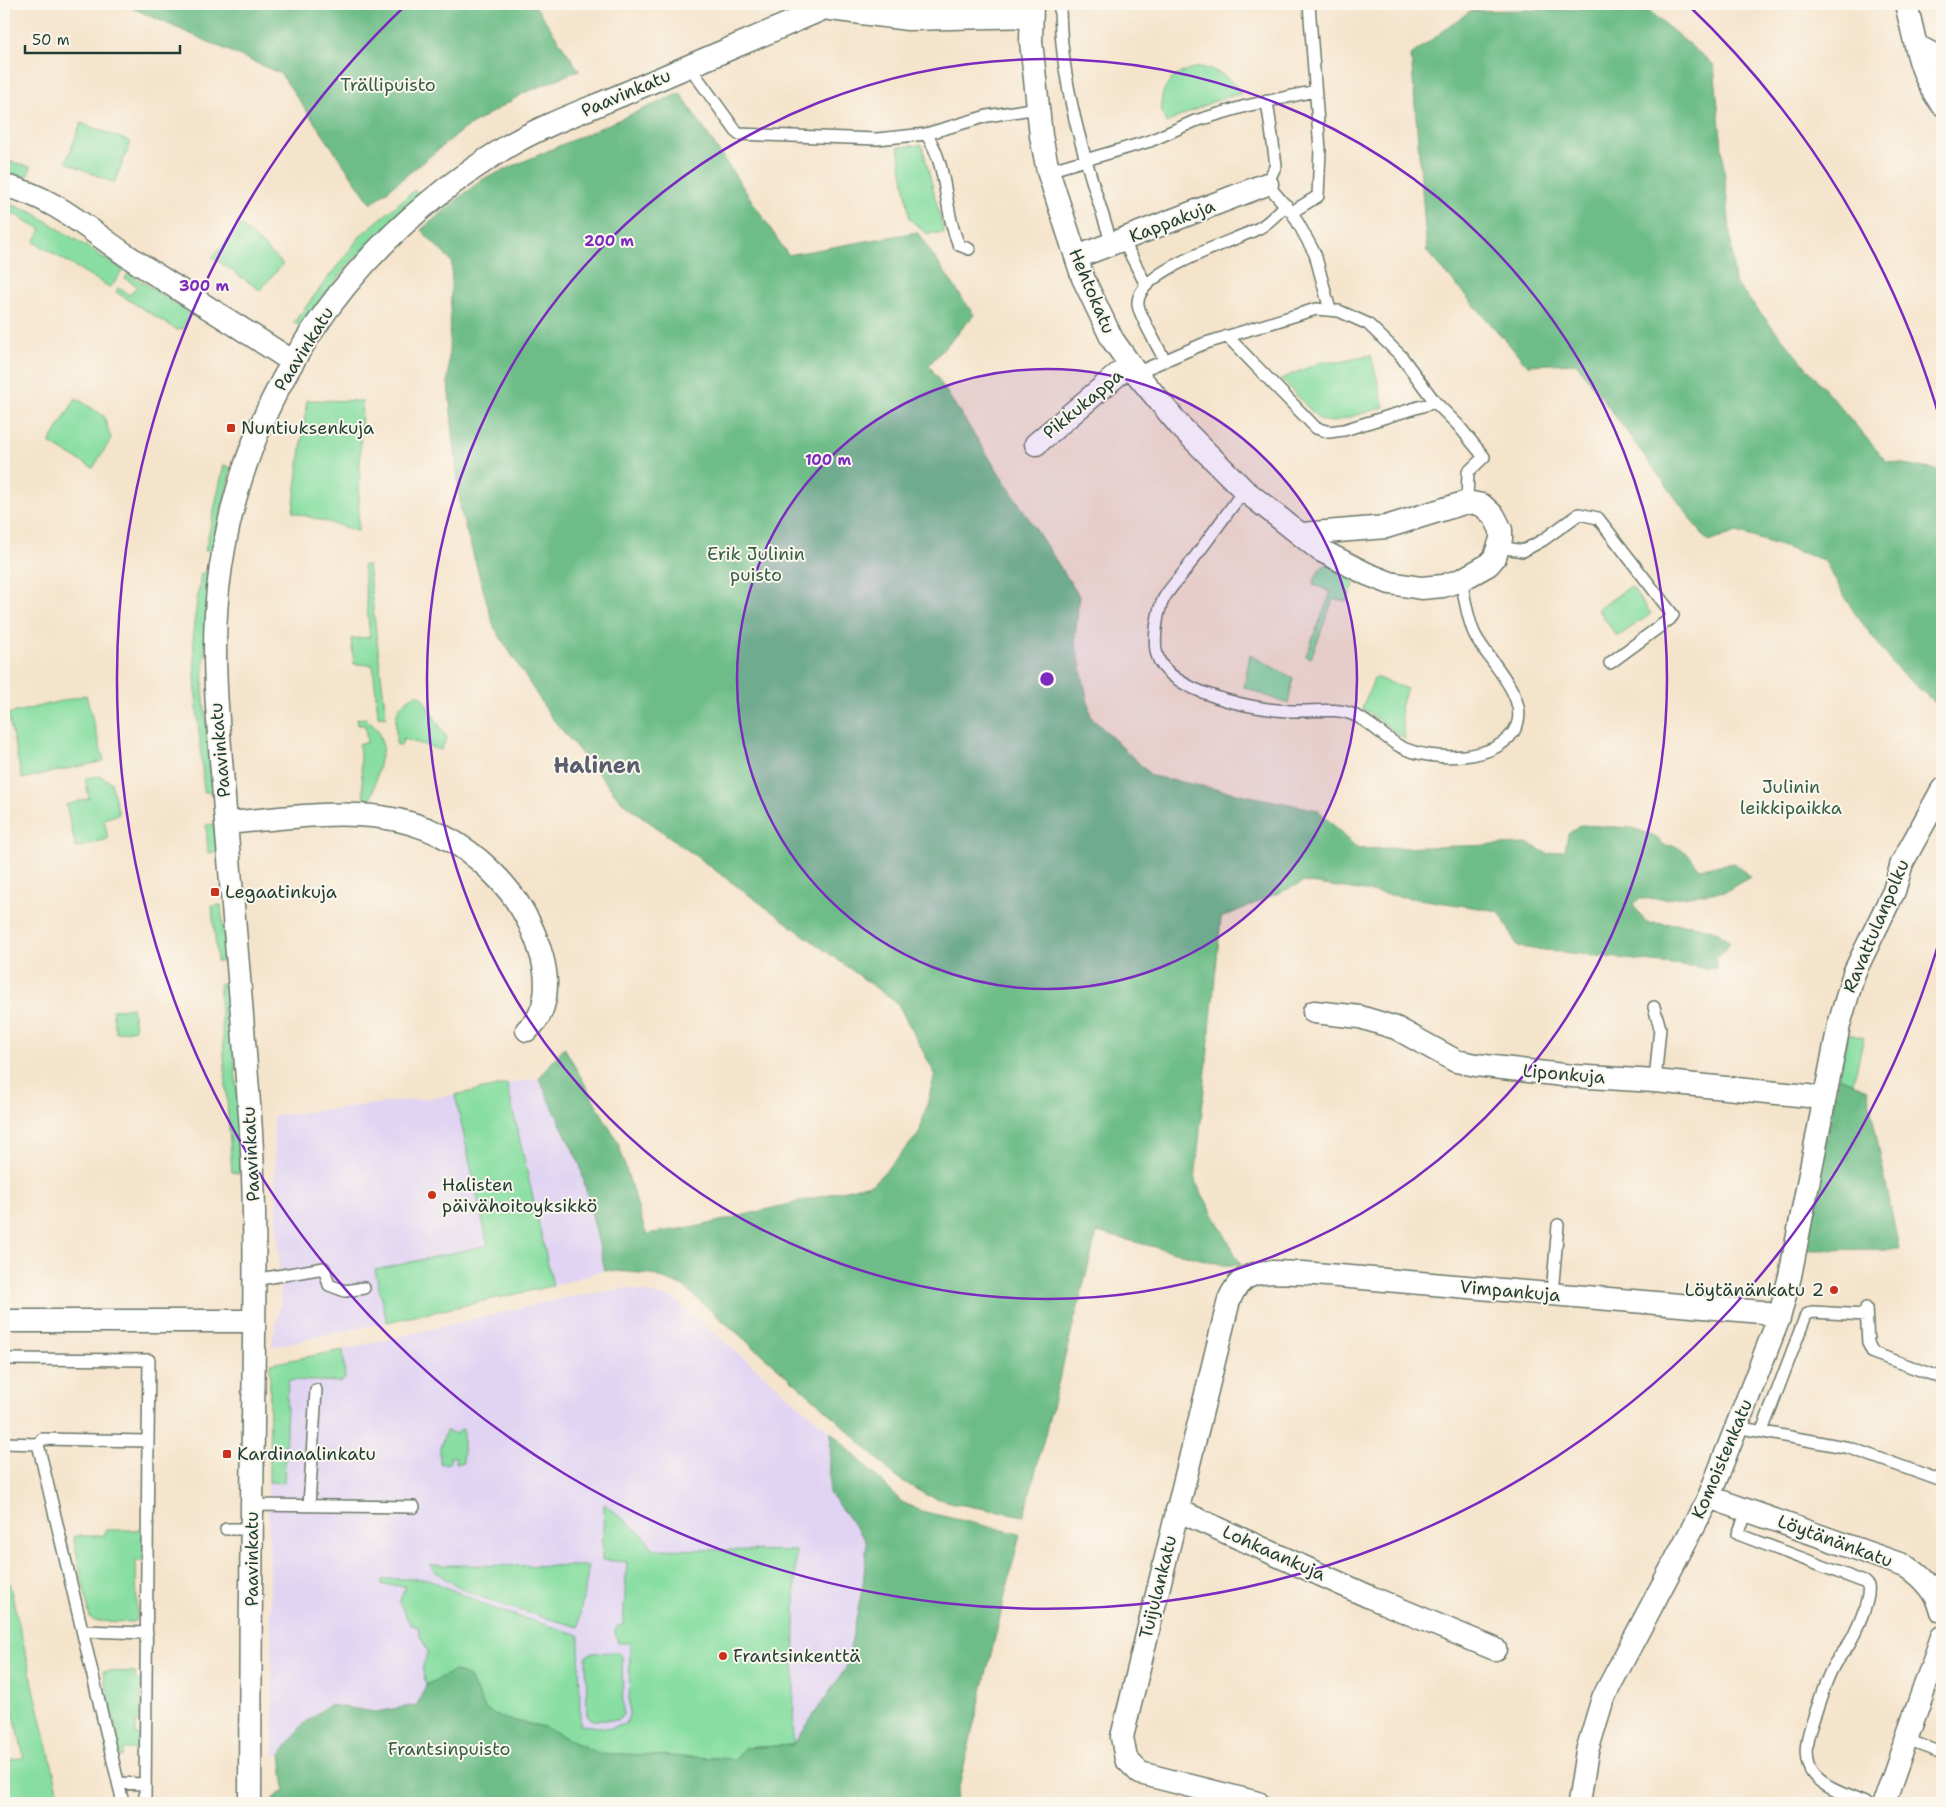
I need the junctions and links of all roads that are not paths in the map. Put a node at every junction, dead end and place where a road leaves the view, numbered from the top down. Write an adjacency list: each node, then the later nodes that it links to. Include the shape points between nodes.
1 (1060, 4): 15 (lane, via 1064,60)
2 (1309, 4): 10 (lane)
3 (1906, 4): 7 (street)
4 (826, 6): 5 (street, Paavinkatu); 9 (street, Paavinkatu)
5 (871, 9): 6 (street, Paavinkatu, via 908,19)
6 (1032, 10): 13 (street, Hehtokatu, via 1031,41)
7 (1917, 46): 8 (street); 12 (street, via 1929,85)
8 (1942, 59)
9 (689, 66): 14 (lane, via 738,134 877,139); 27 (street, Paavinkatu, via 552,124 514,143 459,178 365,262)
10 (1315, 91): 11 (lane); 19 (lane, via 1320,150 1318,196)
11 (1267, 101): 15 (lane, via 1195,121 1150,141); 17 (lane, via 1276,165)
12 (1942, 104)
13 (1038, 108): 14 (lane, via 986,116); 16 (street, Hehtokatu)
14 (926, 134): 21 (lane, via 935,147 952,228 959,245)
15 (1085, 159): 16 (lane); 20 (lane)
16 (1048, 171): 22 (street, Hehtokatu)
17 (1267, 184): 19 (lane); 20 (street, Kappakuja)
18 (4, 186): 27 (street, via 28,193 70,215 129,257)
19 (1289, 209): 23 (lane, via 1262,227 1158,274); 24 (lane, via 1315,254)
20 (1118, 242): 22 (street, Kappakuja); 23 (lane)
21 (969, 250)
22 (1077, 257): 28 (street, Hehtokatu, via 1097,310 1112,339)
23 (1146, 285): 26 (lane, via 1141,290 1138,305)
24 (1330, 310): 25 (lane, via 1316,309); 29 (lane, via 1368,324 1401,356)
25 (1227, 336): 26 (lane); 29 (lane, via 1316,428 1329,432 1344,430)
26 (1165, 361): 28 (lane)
27 (293, 362): 38 (street, Paavinkatu, via 252,443 221,565 215,625 215,708)
28 (1133, 368): 30 (street, Pikkukappa); 31 (street, Hehtokatu, via 1205,454)
29 (1435, 402): 32 (lane, via 1484,457 1468,472)
30 (1036, 444)
31 (1244, 490): 33 (street, Hehtokatu); 35 (lane, via 1163,600 1156,622 1156,654 1164,669 1198,692 1260,707 1293,711 1328,710 1354,715 1402,747 1430,755 1459,757 1482,753 1505,740 1517,724 1517,703 1509,683 1475,634)
32 (1467, 502): 33 (street, via 1386,527); 34 (street, via 1482,506 1494,516 1501,530)
33 (1302, 534): 35 (street, Hehtokatu, via 1320,550 1390,583 1420,588 1444,586)
34 (1500, 547): 35 (street, Hehtokatu, via 1488,565); 36 (lane, via 1523,552 1579,514 1598,518 1673,615)
35 (1461, 580)
36 (1610, 663)
37 (1942, 790): 43 (street, Ravattulanpolku, via 1902,863 1894,891 1848,986)
38 (226, 823): 41 (street, via 372,815 427,828 468,849 518,901 537,937 545,978 543,1008 538,1021); 45 (street, Paavinkatu, via 250,1124)
39 (1654, 1007): 42 (lane, via 1660,1028)
40 (1314, 1012): 42 (street, Liponkuja, via 1360,1016 1396,1028 1447,1056 1476,1065)
41 (527, 1030)
42 (1655, 1081): 43 (street, Liponkuja)
43 (1824, 1100): 49 (street, Komoistenkatu)
44 (1558, 1225): 48 (lane)
45 (254, 1280): 47 (lane, via 324,1268 328,1285 344,1291); 51 (street, Paavinkatu)
46 (1241, 1280): 48 (street, Vimpankuja, via 1254,1274 1303,1273); 65 (street, Tuijulankatu, via 1229,1300)
47 (364, 1288)
48 (1552, 1294): 49 (street, Vimpankuja, via 1762,1312)
49 (1779, 1318): 55 (street, Komoistenkatu)
50 (4, 1321): 51 (street)
51 (254, 1321): 62 (street, Paavinkatu)
52 (4, 1359): 57 (lane, via 149,1360)
53 (1942, 1378): 56 (lane, via 1873,1353 1868,1343 1866,1311 1812,1312 1806,1315)
54 (316, 1390): 63 (lane)
55 (1736, 1427): 56 (lane); 61 (street, Komoistenkatu)
56 (1762, 1431): 60 (lane, via 1850,1448)
57 (148, 1441): 59 (lane, via 42,1439); 72 (lane)
58 (4, 1443): 59 (lane)
59 (38, 1444): 71 (lane)
60 (1942, 1481)
61 (1709, 1497): 66 (street, Löytänänkatu); 83 (street, Komoistenkatu, via 1603,1698 1586,1751)
62 (252, 1505): 63 (lane); 68 (street, Paavinkatu)
63 (308, 1506): 64 (lane)
64 (414, 1507)
65 (1177, 1510): 74 (street, Lohkaankuja, via 1370,1597); 82 (street, Tuijulankatu, via 1124,1724 1123,1753 1130,1765 1147,1776)
66 (1748, 1510): 69 (street, Löytänänkatu, via 1908,1567); 84 (lane, via 1738,1534 1868,1586 1868,1598 1854,1635 1828,1678 1804,1755 1811,1773 1821,1782)
67 (226, 1529): 68 (lane)
68 (252, 1529): 81 (street, Paavinkatu)
69 (1937, 1582): 70 (street, Löytänänkatu)
70 (1942, 1611)
71 (83, 1631): 72 (lane); 77 (lane)
72 (147, 1633): 78 (lane)
73 (1942, 1637): 75 (street)
74 (1496, 1649)
75 (1907, 1740): 76 (lane); 85 (street)
76 (1942, 1753)
77 (118, 1784): 78 (lane); 79 (lane)
78 (145, 1784): 80 (lane)
79 (123, 1803)
80 (144, 1803)
81 (250, 1803)
82 (1258, 1803)
83 (1579, 1803)
84 (1865, 1803)
85 (1884, 1803)

